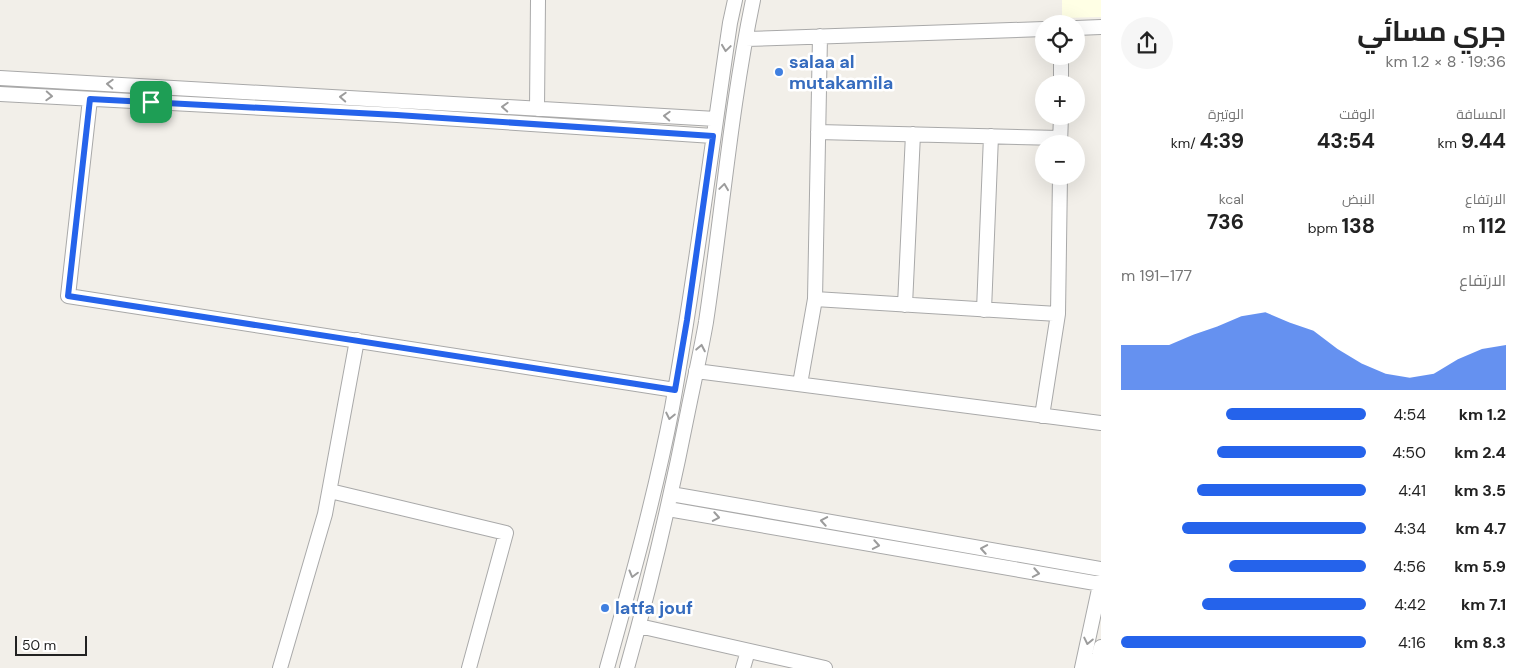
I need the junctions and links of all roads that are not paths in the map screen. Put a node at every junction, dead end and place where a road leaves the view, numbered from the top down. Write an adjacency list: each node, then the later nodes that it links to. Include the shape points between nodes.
1 (538, 0): 12 (street)
2 (735, 0): 13 (street, one-way to 13)
3 (753, 0): 8 (street)
4 (1101, 27): 5 (street)
5 (1085, 28)
6 (1035, 29): 7 (street)
7 (820, 36): 8 (street); 14 (street)
8 (746, 39): 25 (street, one-way to 8)
9 (0, 78): 12 (street, one-way to 9)
10 (0, 94): 11 (street, one-way to 11)
11 (90, 99): 16 (street); 24 (street, via 68,296)
12 (537, 108): 13 (street, one-way to 12)
13 (716, 119): 16 (street)
14 (818, 132): 15 (street); 20 (street)
15 (913, 134): 17 (street); 21 (street)
16 (713, 136): 27 (street)
17 (991, 136): 18 (street); 22 (street)
18 (1035, 139)
19 (1060, 185): 23 (street)
20 (815, 299): 21 (street); 26 (street)
21 (905, 305): 22 (street)
22 (984, 310): 23 (street)
23 (1058, 314): 28 (street)
24 (357, 340): 27 (street); 30 (street)
25 (696, 371): 26 (street); 31 (street)
26 (800, 384): 28 (street)
27 (675, 390): 40 (street, one-way to 40, via 650,507)
28 (1042, 416): 29 (street)
29 (1101, 423)
30 (330, 491): 38 (street); 39 (street, via 506,533)
31 (671, 494): 32 (street); 33 (street, one-way to 31)
32 (668, 509): 34 (street, one-way to 34); 35 (street)
33 (1101, 569)
34 (1101, 582): 44 (street, one-way to 44)
35 (639, 626): 37 (street); 41 (street)
36 (1101, 647): 45 (street)
37 (748, 650): 42 (street); 43 (street)
38 (280, 668)
39 (469, 668)
40 (607, 668)
41 (627, 668)
42 (743, 668)
43 (825, 668)
44 (1082, 668)
45 (1096, 668)

